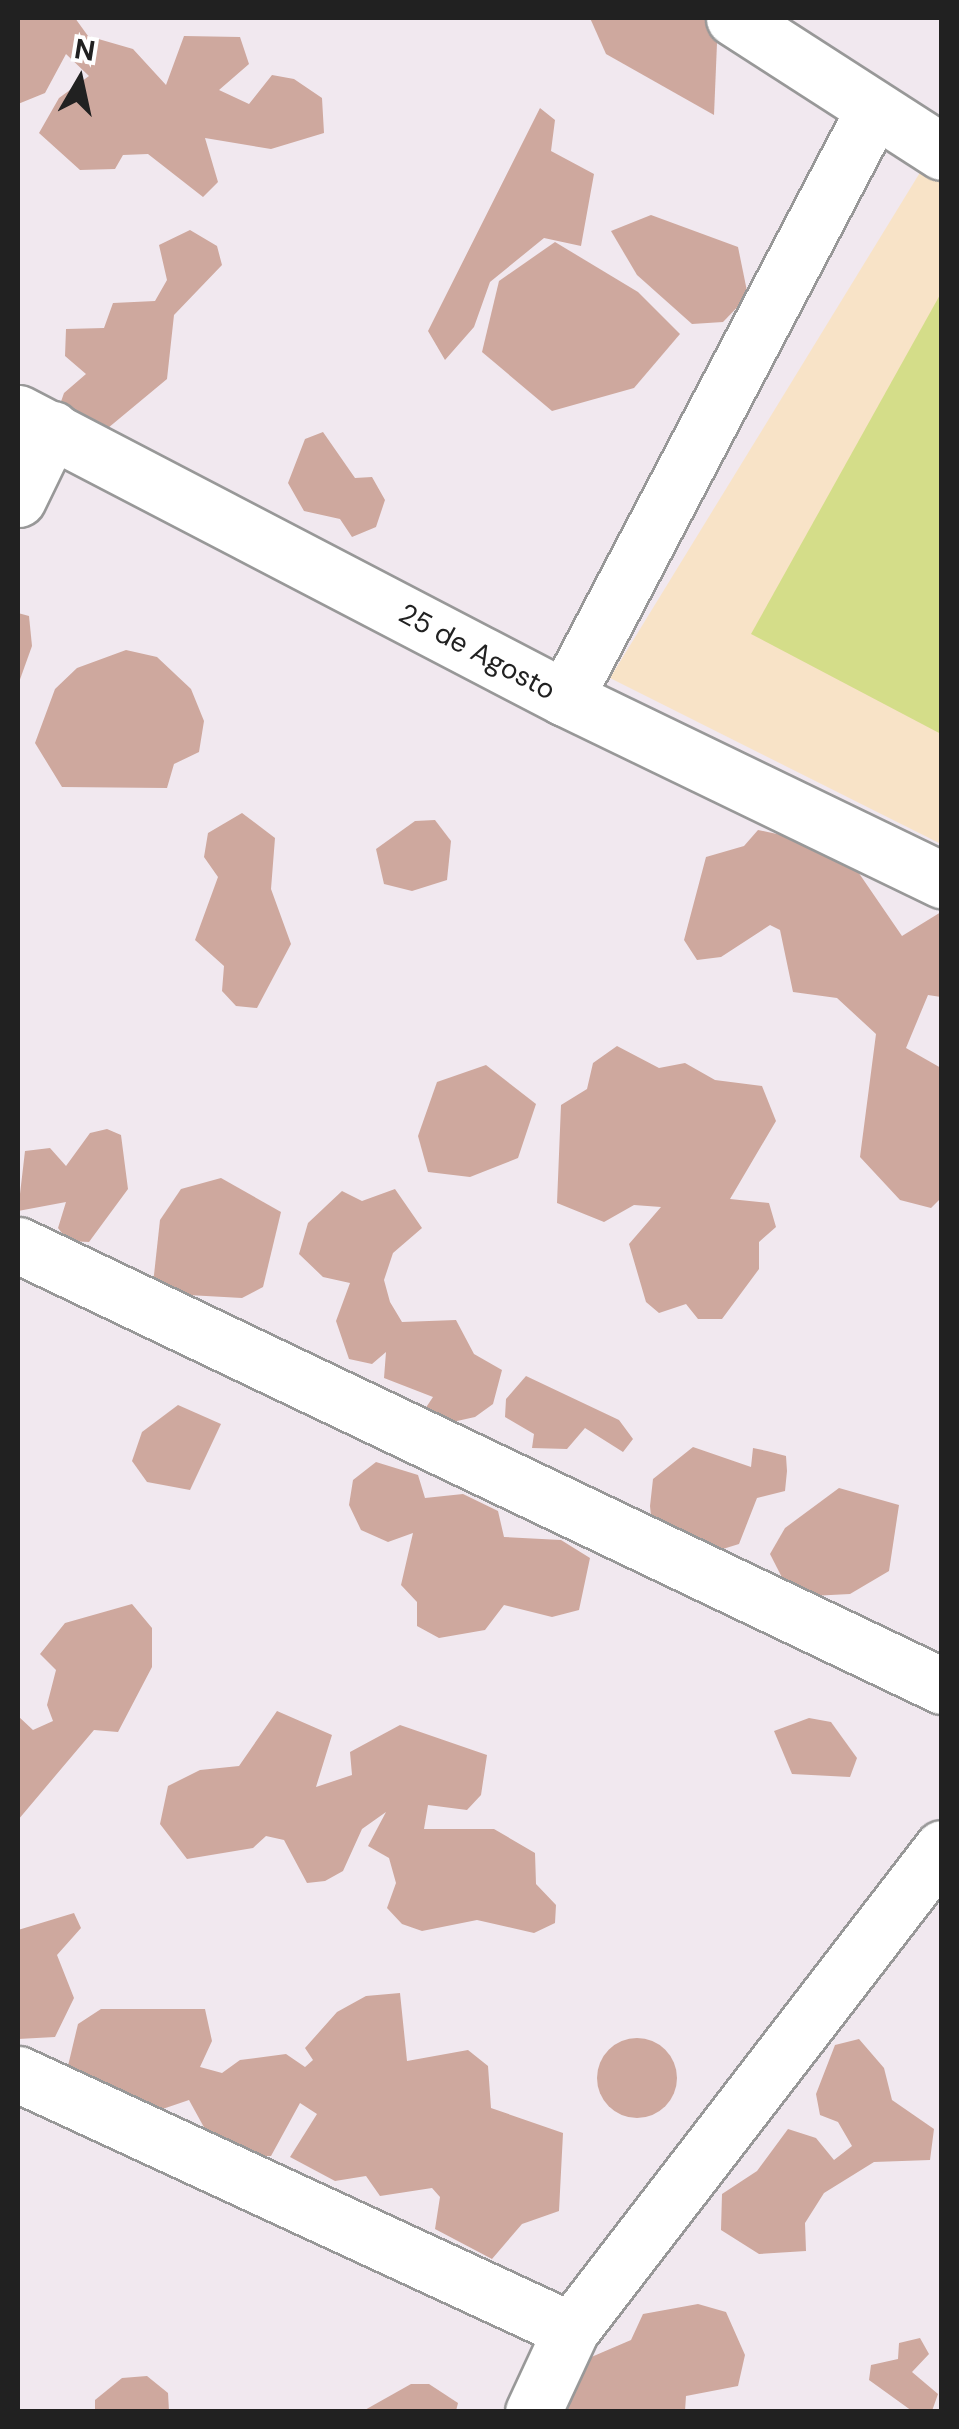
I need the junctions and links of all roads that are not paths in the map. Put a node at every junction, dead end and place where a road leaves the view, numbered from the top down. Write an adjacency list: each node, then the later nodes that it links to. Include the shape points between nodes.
1 (734, 18): 2 (street)
2 (873, 111): 3 (street); 6 (street)
3 (942, 152)
4 (35, 421): 5 (street); 6 (street, 25 de Agosto)
5 (18, 499)
6 (564, 698): 7 (street, 25 de Agosto)
7 (942, 880)
8 (18, 1245): 9 (street)
9 (942, 1686)
10 (942, 1848): 12 (street)
11 (18, 2074): 12 (street)
12 (571, 2330): 13 (street)
13 (533, 2412)

